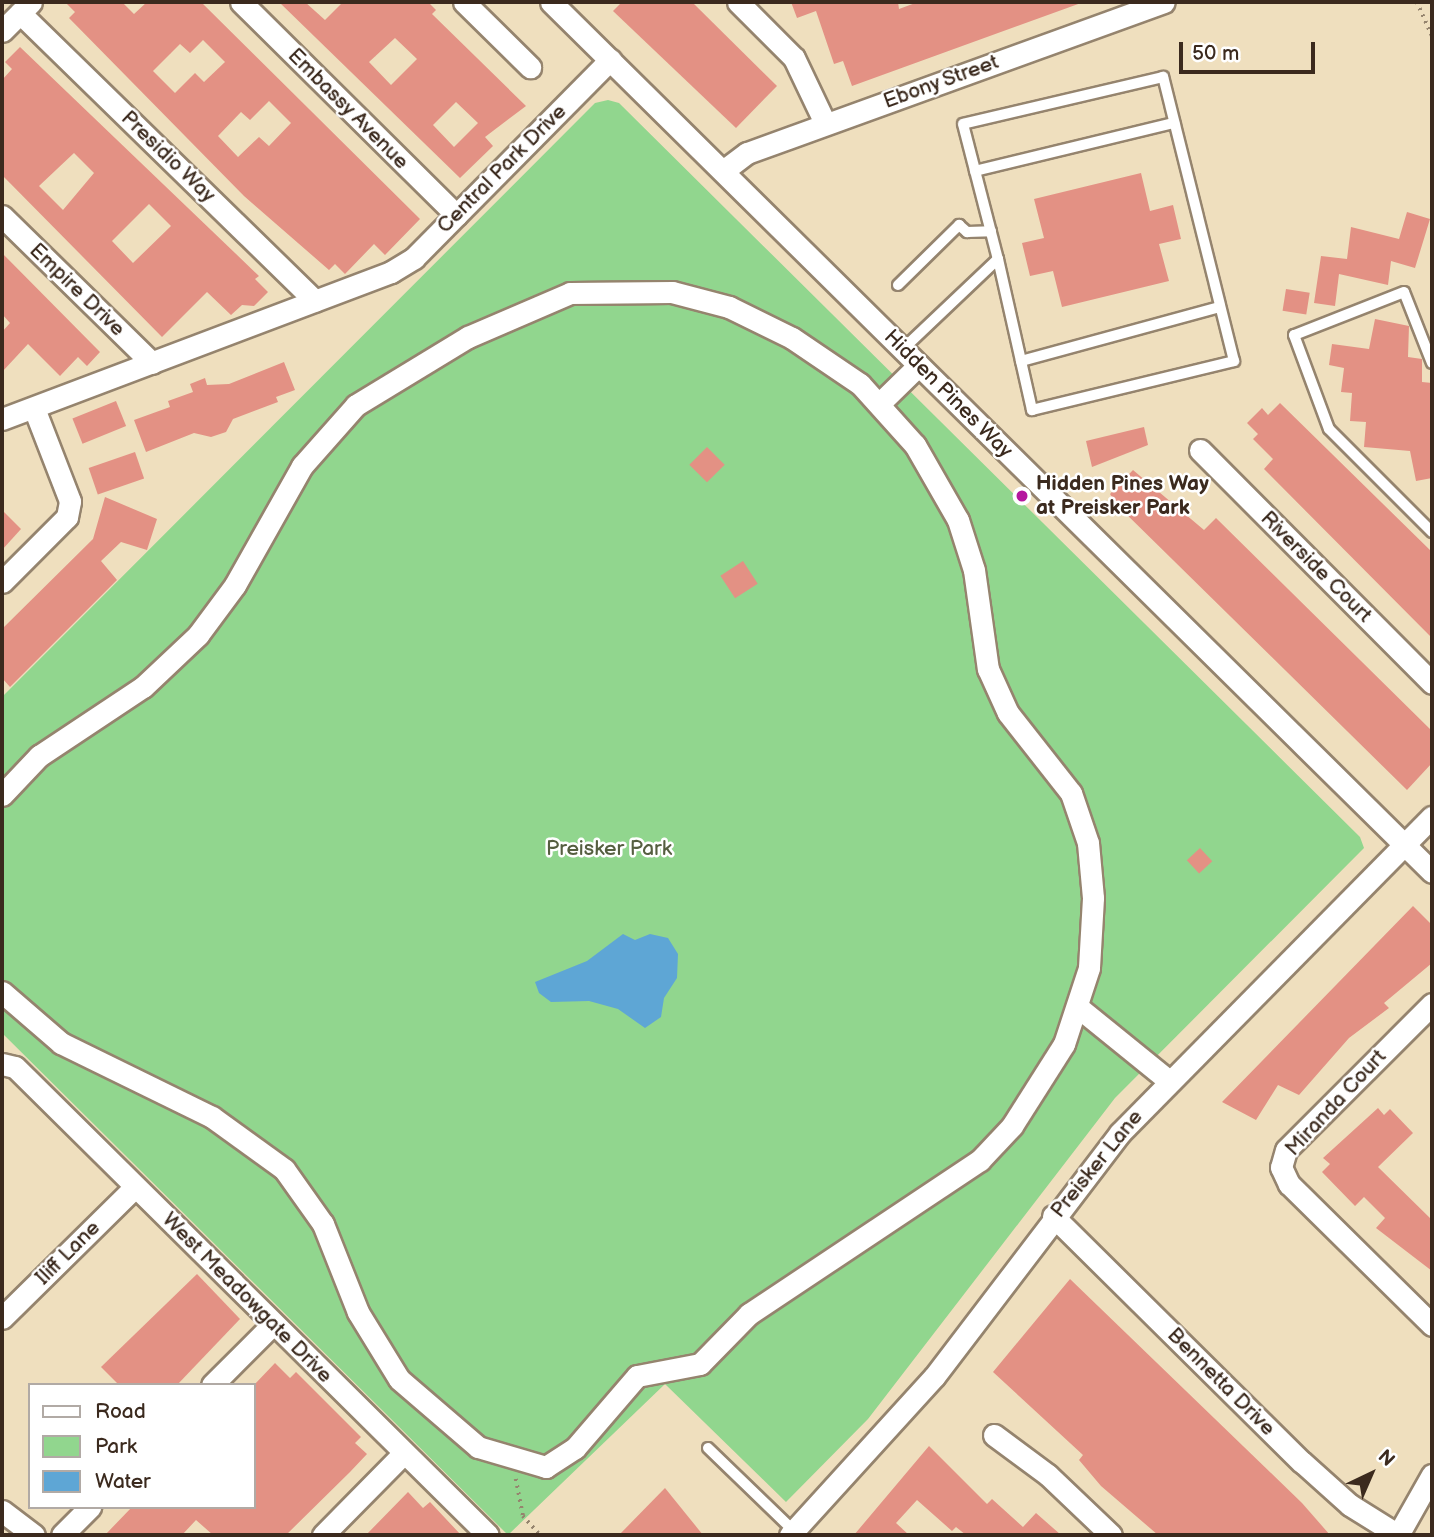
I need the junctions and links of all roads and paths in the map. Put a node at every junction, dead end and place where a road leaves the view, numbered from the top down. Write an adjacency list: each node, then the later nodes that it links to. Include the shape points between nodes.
1 (241, 2): 16 (street, Embassy Avenue)
2 (464, 2): 11 (street)
3 (551, 2): 10 (street, Hidden Pines Way)
4 (738, 2): 12 (street, via 794,58)
5 (1164, 2): 12 (street, Ebony Street)
6 (1417, 2): 9 (path)
7 (26, 7): 8 (street); 21 (street, Presidio Way)
8 (2, 31)
9 (1432, 36)
10 (610, 60): 14 (street, Hidden Pines Way); 16 (street, Central Park Drive)
11 (530, 67)
12 (825, 123): 14 (street, Ebony Street, via 747,153)
13 (1174, 123): 15 (lane); 15 (lane, via 1163,77 963,124); 22 (lane)
14 (723, 171): 23 (street, Hidden Pines Way)
15 (975, 171): 18 (lane)
16 (456, 215): 21 (street, Central Park Drive, via 391,272)
17 (2, 216): 25 (street, Empire Drive)
18 (991, 231): 19 (lane); 20 (lane, via 967,232 960,225)
19 (999, 259): 23 (lane); 24 (lane)
20 (898, 285)
21 (315, 301): 25 (street)
22 (1220, 307): 24 (lane); 24 (lane, via 1234,361 1032,410)
23 (903, 349): 27 (street, Hidden Pines Way)
24 (1021, 362)
25 (152, 363): 29 (street)
26 (1432, 363): 32 (lane, via 1404,292 1294,335 1329,429)
27 (919, 365): 28 (street); 37 (street, Hidden Pines Way)
28 (880, 403): 35 (street, via 792,338 729,307 672,292 570,293 468,337 356,405 302,466 234,585 198,635 143,687 39,756); 41 (street, via 915,445 958,520 974,570 988,669 1008,713 1070,793 1088,843 1093,898)
29 (34, 408): 30 (street); 33 (street, via 70,501 67,517)
30 (2, 419)
31 (1200, 450): 34 (street, Riverside Court)
32 (1432, 531)
33 (2, 582)
34 (1432, 683)
35 (2, 796)
36 (1432, 817): 37 (street, Preisker Lane)
37 (1405, 845): 38 (street, Hidden Pines Way); 43 (street, Preisker Lane)
38 (1432, 872)
39 (2, 992): 53 (street, via 61,1043 212,1117 284,1169 323,1224 358,1312 399,1379 478,1447)
40 (1432, 1004): 48 (street, Miranda Court, via 1286,1150 1281,1167 1289,1185)
41 (1079, 1008): 43 (street); 53 (street, via 1012,1126 961,1175 749,1314 700,1364 637,1376 575,1448 556,1461 546,1467)
42 (4, 1063): 44 (street, West Meadowgate Drive)
43 (1168, 1080): 45 (street, Preisker Lane)
44 (135, 1187): 46 (street, Iliff Lane); 47 (street, West Meadowgate Drive)
45 (1053, 1216): 57 (street, Preisker Lane, via 934,1377); 64 (street, Bennetta Drive, via 1302,1462 1350,1505)
46 (2, 1318)
47 (273, 1324): 49 (street); 52 (street, West Meadowgate Drive)
48 (1432, 1325)
49 (214, 1383)
50 (994, 1435): 63 (street, via 1048,1475)
51 (708, 1448): 57 (lane)
52 (404, 1453): 60 (street); 61 (street, West Meadowgate Drive)
53 (521, 1464): 62 (path, via 516,1499)
54 (1432, 1475): 64 (street)
55 (88, 1509): 59 (street)
56 (2, 1511): 58 (street)
57 (794, 1534)
58 (34, 1535)
59 (62, 1535)
60 (323, 1535)
61 (488, 1535)
62 (540, 1535)
63 (1111, 1535)
64 (1398, 1535)

